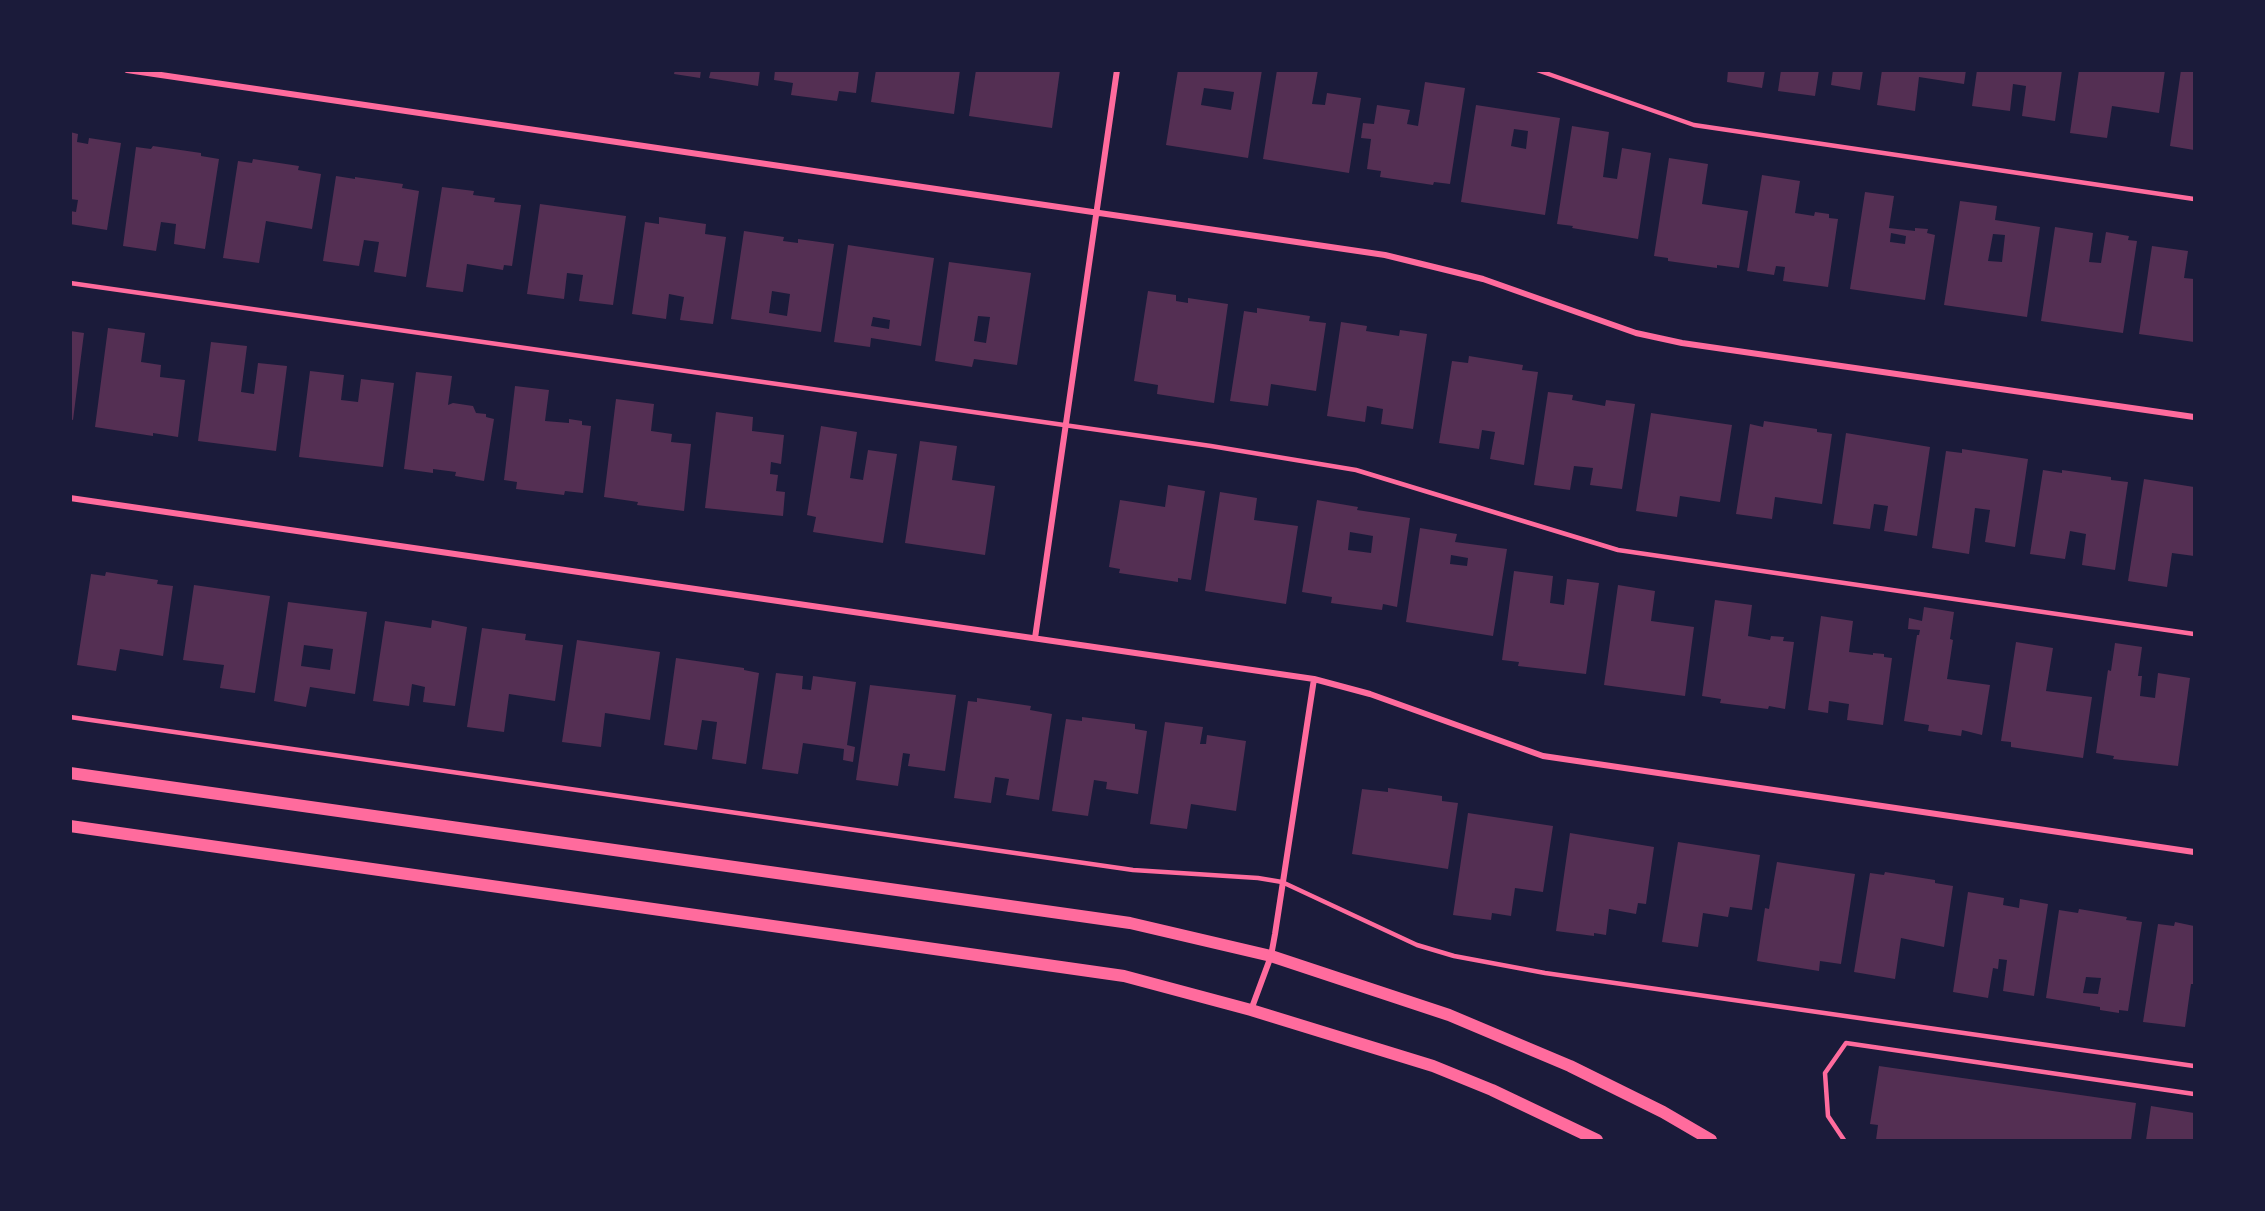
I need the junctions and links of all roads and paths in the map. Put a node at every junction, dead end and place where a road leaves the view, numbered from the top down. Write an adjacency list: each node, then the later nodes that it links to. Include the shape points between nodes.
1 (127, 70): 5 (street)
2 (1117, 70): 5 (street)
3 (1537, 70): 4 (lane, via 1694,125)
4 (2194, 199)
5 (1097, 212): 7 (street, via 1385,255 1484,279 1636,333 1682,343); 8 (street)
6 (70, 283): 8 (lane)
7 (2194, 417)
8 (1065, 427): 10 (lane, via 1356,470 1618,550); 11 (street)
9 (70, 498): 11 (street)
10 (2194, 634)
11 (1035, 638): 12 (street)
12 (1314, 679): 16 (street, via 1370,694 1543,756); 17 (street)
13 (70, 717): 17 (lane, via 1133,870)
14 (70, 772): 18 (main road, via 1130,923)
15 (70, 826): 19 (main road, via 1124,976)
16 (2194, 852)
17 (1282, 882): 18 (street); 20 (lane, via 1417,945 1454,956 1545,973)
18 (1271, 956): 19 (street); 23 (main road, via 1449,1015 1570,1066)
19 (1251, 1010): 22 (main road, via 1433,1066)
20 (2194, 1066)
21 (2194, 1094): 24 (lane, via 1846,1043 1825,1073 1828,1116)
22 (1597, 1140)
23 (1711, 1140)
24 (1844, 1140)

